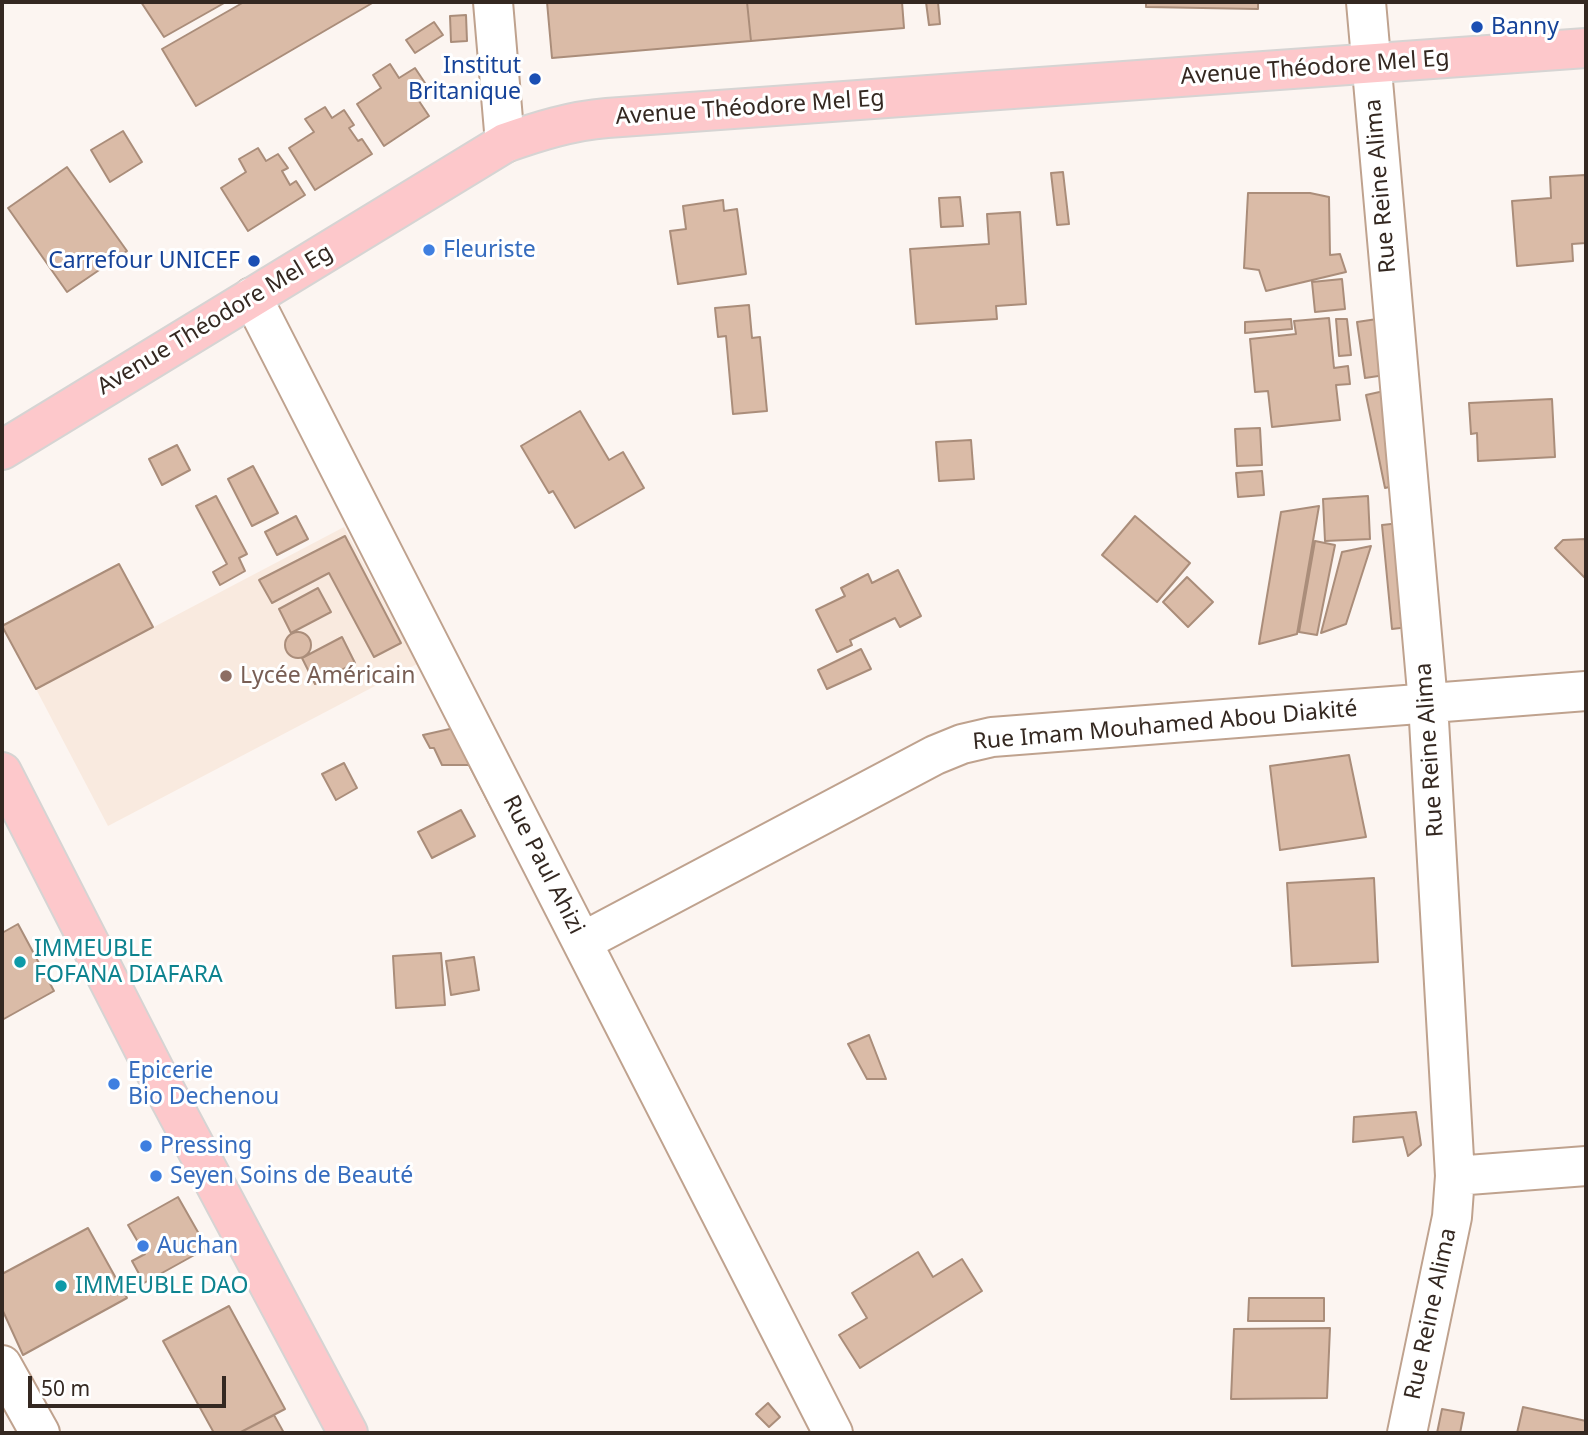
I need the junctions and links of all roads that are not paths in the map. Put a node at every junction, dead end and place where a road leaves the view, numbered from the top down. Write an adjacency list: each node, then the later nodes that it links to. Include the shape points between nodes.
1 (493, 2): 5 (street)
2 (1366, 2): 4 (street, Rue Reine Alima)
3 (1586, 48): 4 (main road, Avenue Théodore Mel Eg)
4 (1370, 65): 5 (main road, Avenue Théodore Mel Eg, via 607,118 549,127); 9 (street, Rue Reine Alima)
5 (505, 143): 6 (main road, Avenue Théodore Mel Eg)
6 (252, 297): 7 (main road, Avenue Théodore Mel Eg); 11 (street, Rue Paul Ahizi)
7 (2, 450)
8 (1586, 691): 9 (street, Rue Imam Mouhamed Abou Diakité)
9 (1428, 704): 11 (street, Rue Imam Mouhamed Abou Diakité, via 992,737 962,744); 13 (street, Rue Reine Alima)
10 (2, 772): 16 (main road)
11 (582, 942): 17 (street, Rue Paul Ahizi)
12 (1586, 1166): 13 (street)
13 (1455, 1177): 18 (street, Rue Reine Alima, via 1452,1217)
14 (2, 1364): 15 (street)
15 (40, 1433)
16 (348, 1433)
17 (833, 1433)
18 (1406, 1433)

